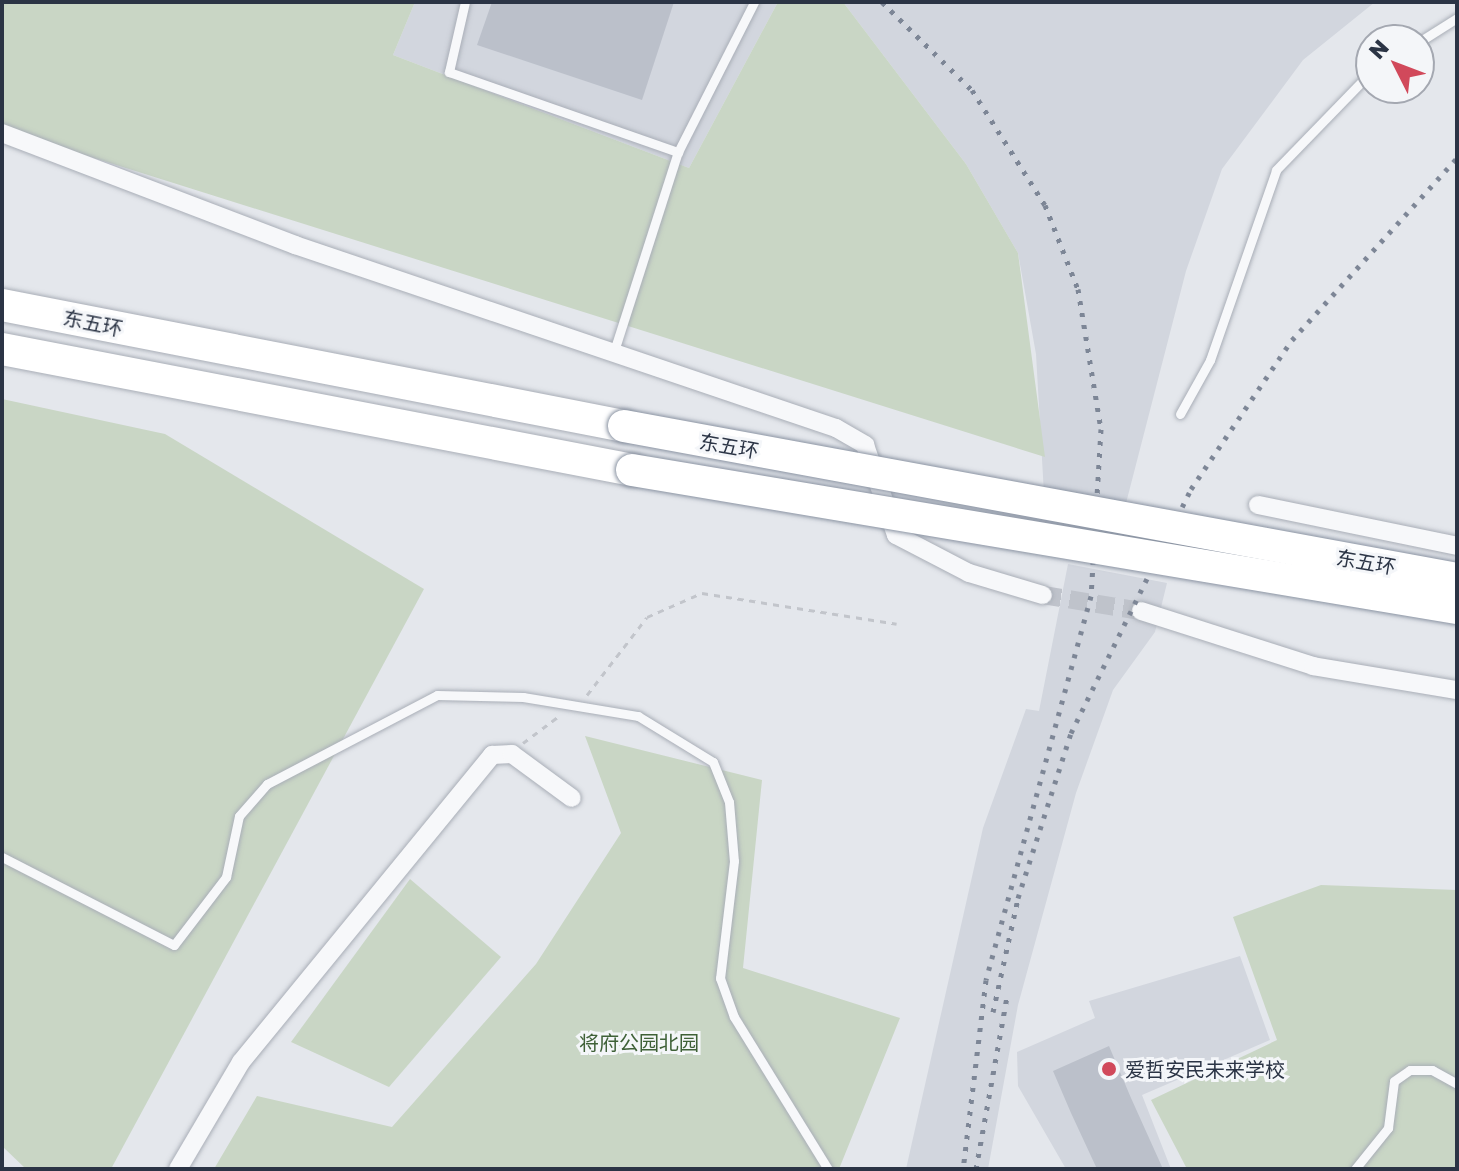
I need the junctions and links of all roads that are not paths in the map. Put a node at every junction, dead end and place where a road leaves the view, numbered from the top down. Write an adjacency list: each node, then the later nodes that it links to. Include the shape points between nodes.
1 (465, 2): 7 (lane, via 446,61 449,72)
2 (754, 2): 7 (lane)
3 (1457, 18): 4 (lane)
4 (1435, 32)
5 (1355, 89): 11 (lane, via 1276,170 1210,360)
6 (2, 133): 10 (street, via 295,245)
7 (678, 152): 10 (lane)
8 (2, 305): 14 (highway, 东五环, bridge)
9 (2, 349): 16 (highway, 东五环, bridge, via 632,470)
10 (614, 351): 15 (street, via 852,435 865,445 896,535 969,573)
11 (1180, 414)
12 (1258, 505): 13 (street)
13 (1457, 546)
14 (1457, 579)
15 (1043, 595)
16 (1457, 608)
17 (1141, 611): 18 (street, via 1313,666)
18 (1457, 690)
19 (572, 798): 22 (street, via 512,754 492,755 241,1062)
20 (2, 857): 23 (lane, via 174,945 226,877 239,816 267,784 437,695 580,704 638,716 713,762 729,802 734,861 720,978 734,1017)
21 (1457, 1084): 24 (lane, via 1432,1070 1410,1070 1394,1081 1388,1128)
22 (178, 1169)
23 (828, 1169)
24 (1355, 1169)

